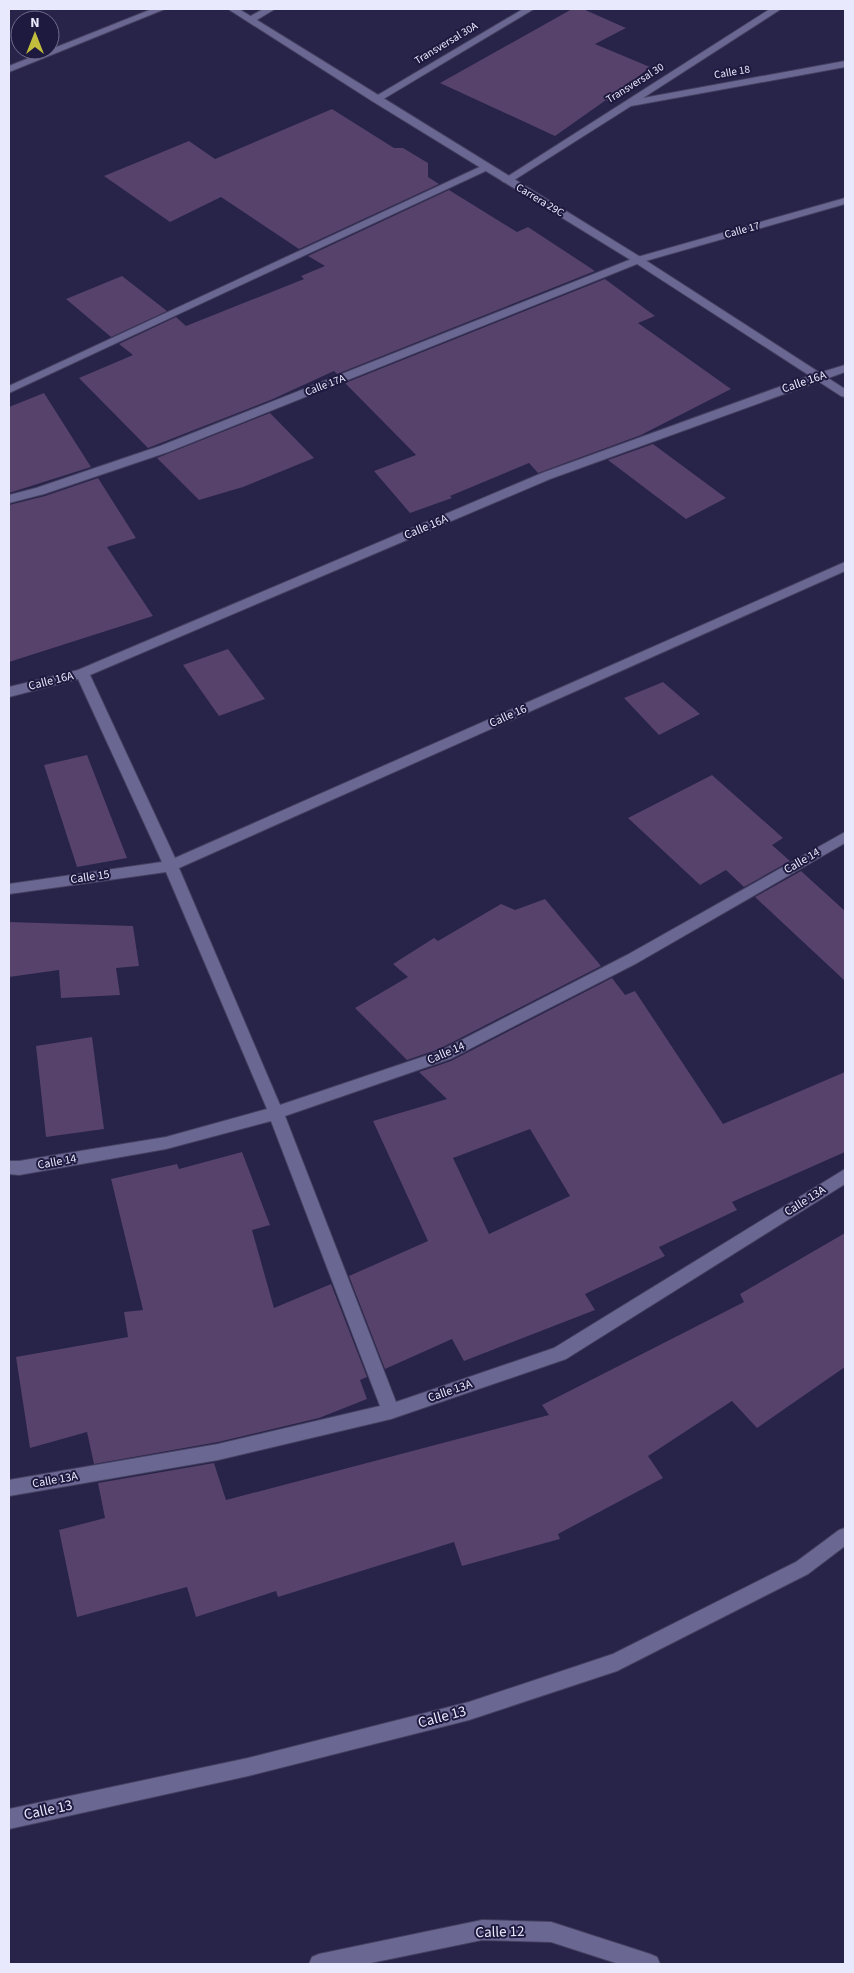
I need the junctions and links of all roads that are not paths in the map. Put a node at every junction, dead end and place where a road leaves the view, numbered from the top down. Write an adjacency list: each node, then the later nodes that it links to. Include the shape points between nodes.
1 (160, 9): 8 (street)
2 (232, 9): 6 (street, Carrera 29C)
3 (270, 9): 6 (street)
4 (529, 9): 9 (street, Transversal 30A)
5 (776, 9): 10 (street, Transversal 30)
6 (252, 20): 9 (street, Carrera 29C)
7 (845, 64): 10 (street, Calle 18)
8 (9, 69)
9 (376, 100): 11 (street, Carrera 29C)
10 (624, 105): 12 (street, Transversal 30)
11 (486, 167): 12 (street, Carrera 29C); 17 (street)
12 (507, 180): 14 (street, Carrera 29C)
13 (845, 201): 14 (street, Calle 17)
14 (638, 260): 16 (street, Carrera 29C); 19 (street, Calle 17A, via 164,448)
15 (845, 368): 16 (street, Calle 16A)
16 (816, 377): 18 (street, Carrera 29C); 21 (street, Calle 16A, via 546,476)
17 (9, 390)
18 (845, 394)
19 (9, 499)
20 (845, 566): 24 (street, Calle 16)
21 (82, 673): 22 (street, Calle 16A); 24 (street)
22 (9, 692)
23 (845, 837): 26 (street, Calle 14, via 632,959 445,1055)
24 (171, 866): 25 (street, Calle 15); 26 (street)
25 (9, 889)
26 (276, 1113): 27 (street, Calle 14, via 166,1144); 29 (street)
27 (9, 1168)
28 (845, 1176): 29 (street, Calle 13A, via 560,1354)
29 (391, 1411): 30 (street, Calle 13A, via 218,1452)
30 (9, 1488)
31 (845, 1536): 32 (street, Calle 13, via 802,1568 617,1662 469,1710 286,1758)
32 (9, 1819)
33 (326, 1964): 34 (street, Calle 12, via 482,1930 550,1932)
34 (650, 1964)

